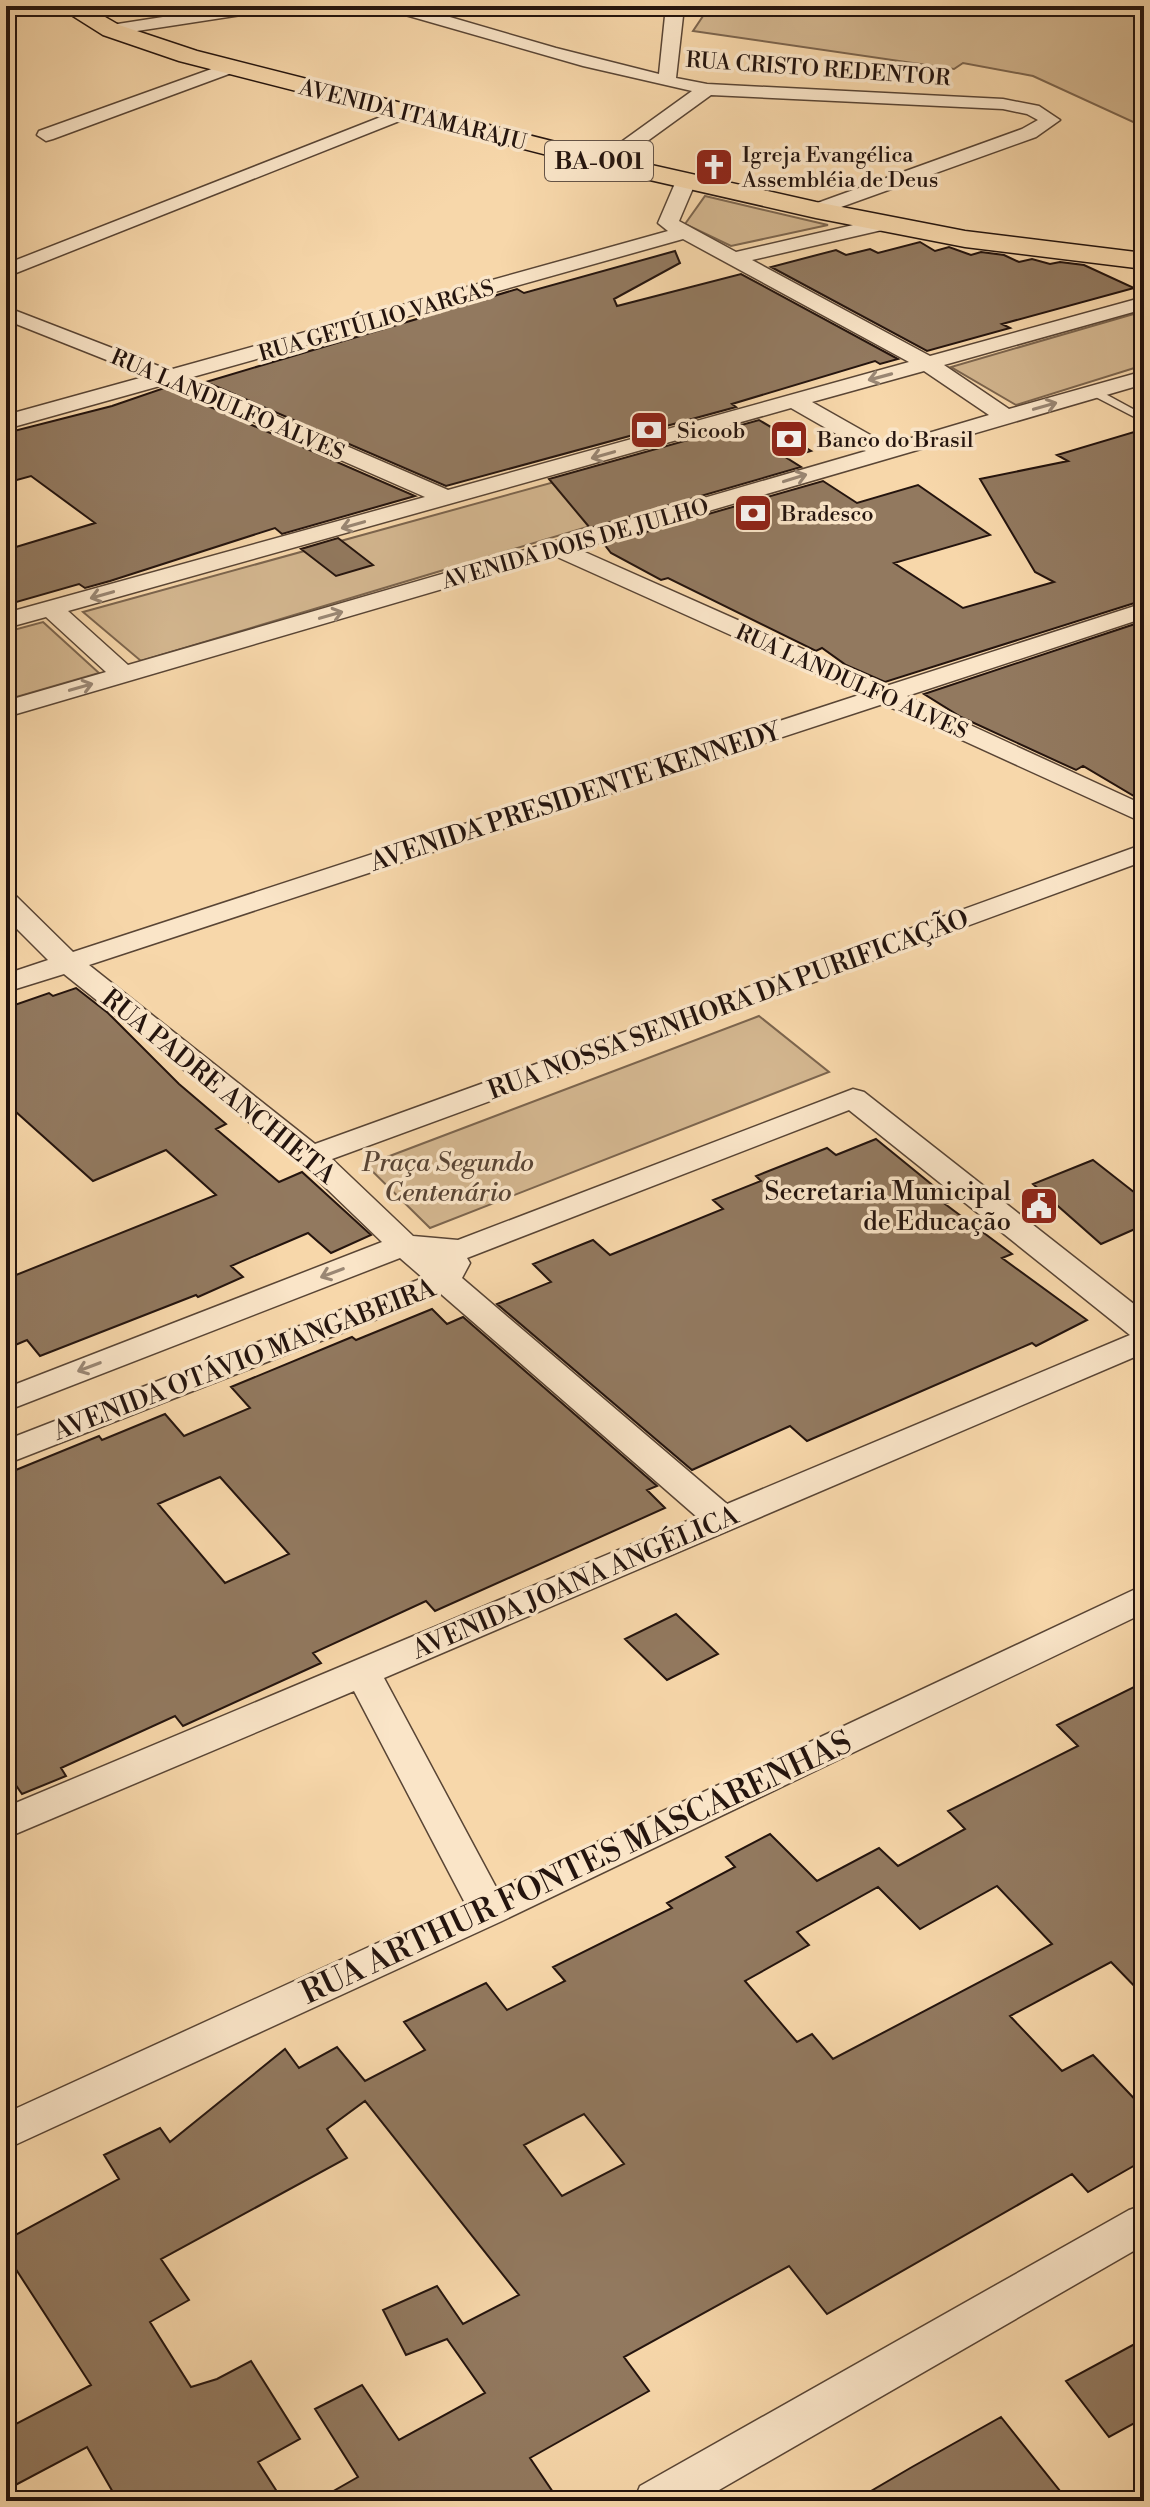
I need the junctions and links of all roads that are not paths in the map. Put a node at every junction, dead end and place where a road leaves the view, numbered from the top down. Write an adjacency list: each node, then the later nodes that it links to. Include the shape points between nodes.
1 (69, 6): 5 (main road, AVENIDA ITAMARAJU / BA-001)
2 (267, 6): 5 (street)
3 (394, 6): 7 (street, RUA CRISTO REDENTOR)
4 (674, 16): 7 (street)
5 (111, 30): 6 (main road, AVENIDA ITAMARAJU / BA-001)
6 (231, 67): 10 (main road, AVENIDA ITAMARAJU / BA-001); 11 (street)
7 (673, 83): 8 (street, RUA CRISTO REDENTOR); 9 (street)
8 (707, 89): 12 (street); 14 (street, RUA CRISTO REDENTOR, via 1003,104 1042,114 1051,122)
9 (654, 102)
10 (406, 112): 12 (main road, AVENIDA ITAMARAJU / BA-001); 19 (street)
11 (46, 135)
12 (598, 152): 13 (main road, AVENIDA ITAMARAJU / BA-001)
13 (686, 181): 14 (main road, AVENIDA ITAMARAJU / BA-001); 16 (street, via 668,223)
14 (816, 210): 15 (main road, AVENIDA ITAMARAJU / BA-001)
15 (888, 223): 17 (street); 18 (main road, AVENIDA ITAMARAJU / BA-001, via 965,239)
16 (684, 233): 17 (street); 24 (street, RUA GETÚLIO VARGAS)
17 (736, 258): 22 (street)
18 (1142, 262)
19 (6, 271)
20 (1144, 303): 22 (street)
21 (6, 313): 24 (street, RUA LANDULFO ALVES)
22 (928, 364): 26 (street, one-way to 26); 27 (street)
23 (1144, 377): 25 (street, AVENIDA DOIS DE JULHO)
24 (171, 378): 29 (street, RUA GETÚLIO VARGAS); 31 (street, RUA LANDULFO ALVES)
25 (1094, 392): 27 (street, AVENIDA DOIS DE JULHO, one-way to 25); 28 (lane)
26 (794, 401): 30 (street); 31 (street, one-way to 31)
27 (1006, 417): 30 (street, AVENIDA DOIS DE JULHO)
28 (1144, 419)
29 (6, 422)
30 (884, 452): 32 (street, AVENIDA DOIS DE JULHO, one-way to 30)
31 (449, 499): 33 (street, one-way to 33)
32 (558, 549): 36 (street, AVENIDA DOIS DE JULHO, one-way to 32); 37 (street, RUA LANDULFO ALVES)
33 (51, 609): 35 (street); 36 (street)
34 (1144, 610): 37 (street, AVENIDA PRESIDENTE KENNEDY)
35 (6, 621)
36 (124, 675): 38 (street, AVENIDA DOIS DE JULHO, one-way to 36)
37 (883, 694): 39 (street, RUA LANDULFO ALVES); 42 (street, AVENIDA PRESIDENTE KENNEDY)
38 (6, 709)
39 (1144, 815)
40 (1144, 852): 44 (street, RUA NOSSA SENHORA DA PURIFICAÇÃO)
41 (6, 902): 42 (street, RUA PADRE ANCHIETA)
42 (68, 963): 43 (street, AVENIDA PRESIDENTE KENNEDY); 44 (street, RUA PADRE ANCHIETA)
43 (6, 983)
44 (311, 1156): 45 (street, RUA PADRE ANCHIETA)
45 (404, 1245): 46 (street, AVENIDA OTÁVIO MANGABEIRA); 47 (street, RUA PADRE ANCHIETA); 50 (street, AVENIDA OTÁVIO MANGABEIRA, one-way to 50)
46 (461, 1250): 47 (street, AVENIDA OTÁVIO MANGABEIRA); 48 (street, via 853,1098)
47 (445, 1281): 51 (street, AVENIDA OTÁVIO MANGABEIRA); 52 (street, RUA PADRE ANCHIETA)
48 (1144, 1329)
49 (1144, 1341): 52 (street, AVENIDA JOANA ANGÉLICA)
50 (6, 1400)
51 (6, 1453)
52 (723, 1520): 54 (street, AVENIDA JOANA ANGÉLICA)
53 (1144, 1598): 56 (street, RUA ARTHUR FONTES MASCARENHAS)
54 (363, 1672): 55 (street, AVENIDA JOANA ANGÉLICA); 56 (street)
55 (6, 1823)
56 (488, 1910): 57 (street, RUA ARTHUR FONTES MASCARENHAS)
57 (6, 2132)
58 (1144, 2223): 59 (street)
59 (657, 2501)

